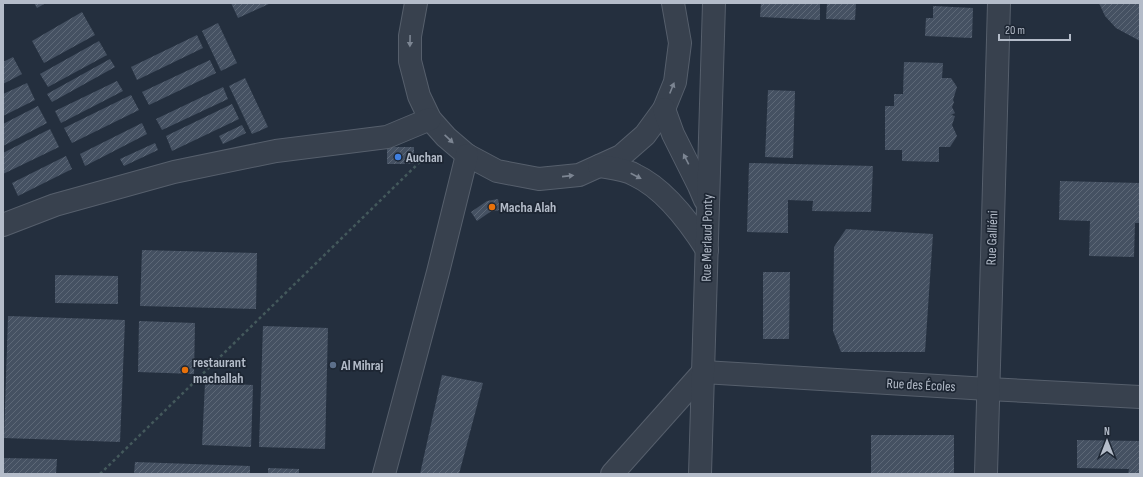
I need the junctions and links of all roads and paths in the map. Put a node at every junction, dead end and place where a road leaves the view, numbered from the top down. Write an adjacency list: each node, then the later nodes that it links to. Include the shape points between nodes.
1 (416, 3): 6 (street, one-way to 6, via 410,36 410,61 419,96)
2 (672, 3): 5 (street, one-way to 2, via 675,82 680,43)
3 (714, 3): 10 (street, Rue Merlaud Ponty)
4 (999, 3): 14 (street, Rue Galliéni)
5 (664, 109): 9 (street, via 645,135 621,156); 10 (street, one-way to 5, via 673,134)
6 (430, 119): 7 (street); 11 (street, via 387,137 276,151 174,172 55,205)
7 (446, 137): 8 (street, one-way to 8); 16 (path)
8 (467, 155): 9 (street, one-way to 9, via 497,171 539,179 578,175); 17 (street)
9 (599, 166): 12 (street, one-way to 12, via 634,174 656,188 694,230)
10 (708, 207): 12 (street, Rue Merlaud Ponty)
11 (3, 225)
12 (707, 250): 13 (street, Rue Merlaud Ponty)
13 (703, 372): 14 (street, Rue des Écoles); 18 (street); 19 (street, Rue Merlaud Ponty)
14 (988, 389): 15 (street, Rue des Écoles); 20 (street, Rue Galliéni)
15 (1140, 397)
16 (100, 474)
17 (384, 474)
18 (612, 474)
19 (700, 474)
20 (986, 474)

